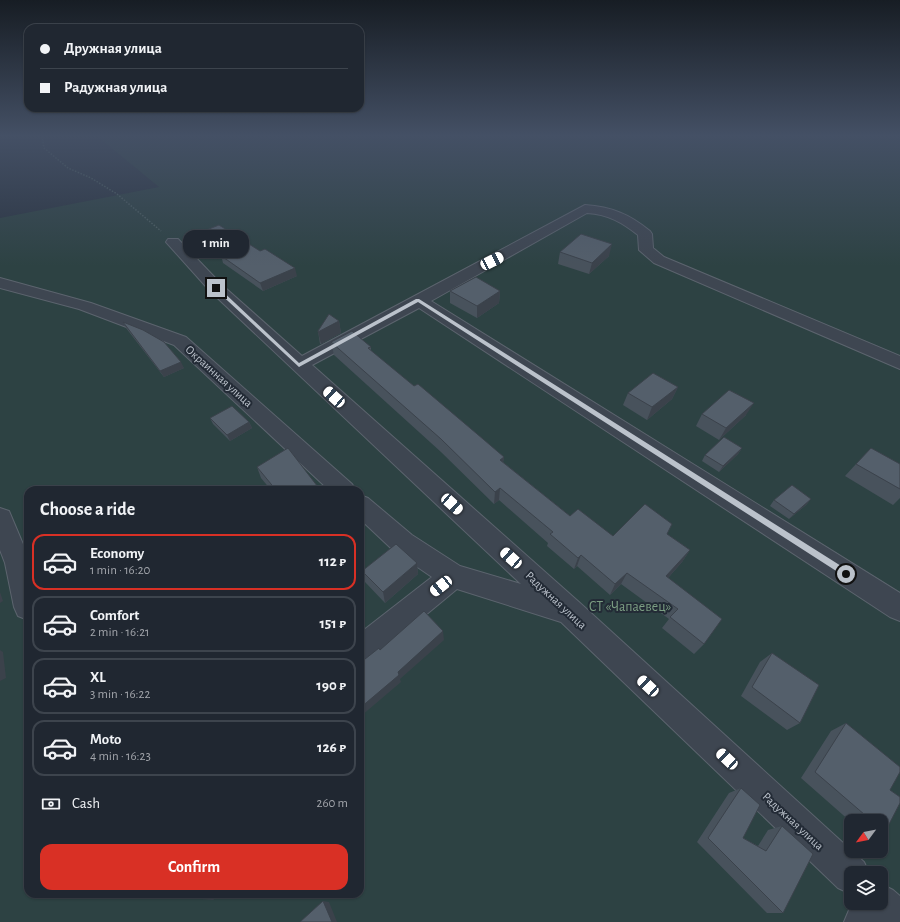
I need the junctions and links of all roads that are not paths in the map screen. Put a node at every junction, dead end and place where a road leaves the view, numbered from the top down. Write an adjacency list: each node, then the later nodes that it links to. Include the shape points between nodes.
1 (173, 242): 5 (street, Радужная улица, via 216,288)
2 (0, 283): 6 (street, Окраинная улица, via 85,306 180,341)
3 (418, 300): 4 (street, via 505,255 585,209 600,210 628,220 646,234 646,250 659,260); 5 (street); 11 (street)
4 (900, 363)
5 (299, 365): 12 (street, Радужная улица)
6 (340, 486)
7 (364, 509): 9 (street, via 403,543)
8 (0, 518): 10 (street, via 18,563)
9 (452, 576): 12 (street); 13 (street)
10 (24, 589)
11 (900, 608)
12 (570, 612): 14 (street, Радужная улица)
13 (364, 648)
14 (844, 868)
15 (868, 910): 17 (street)
16 (887, 910): 18 (street)
17 (862, 922)
18 (900, 922)

